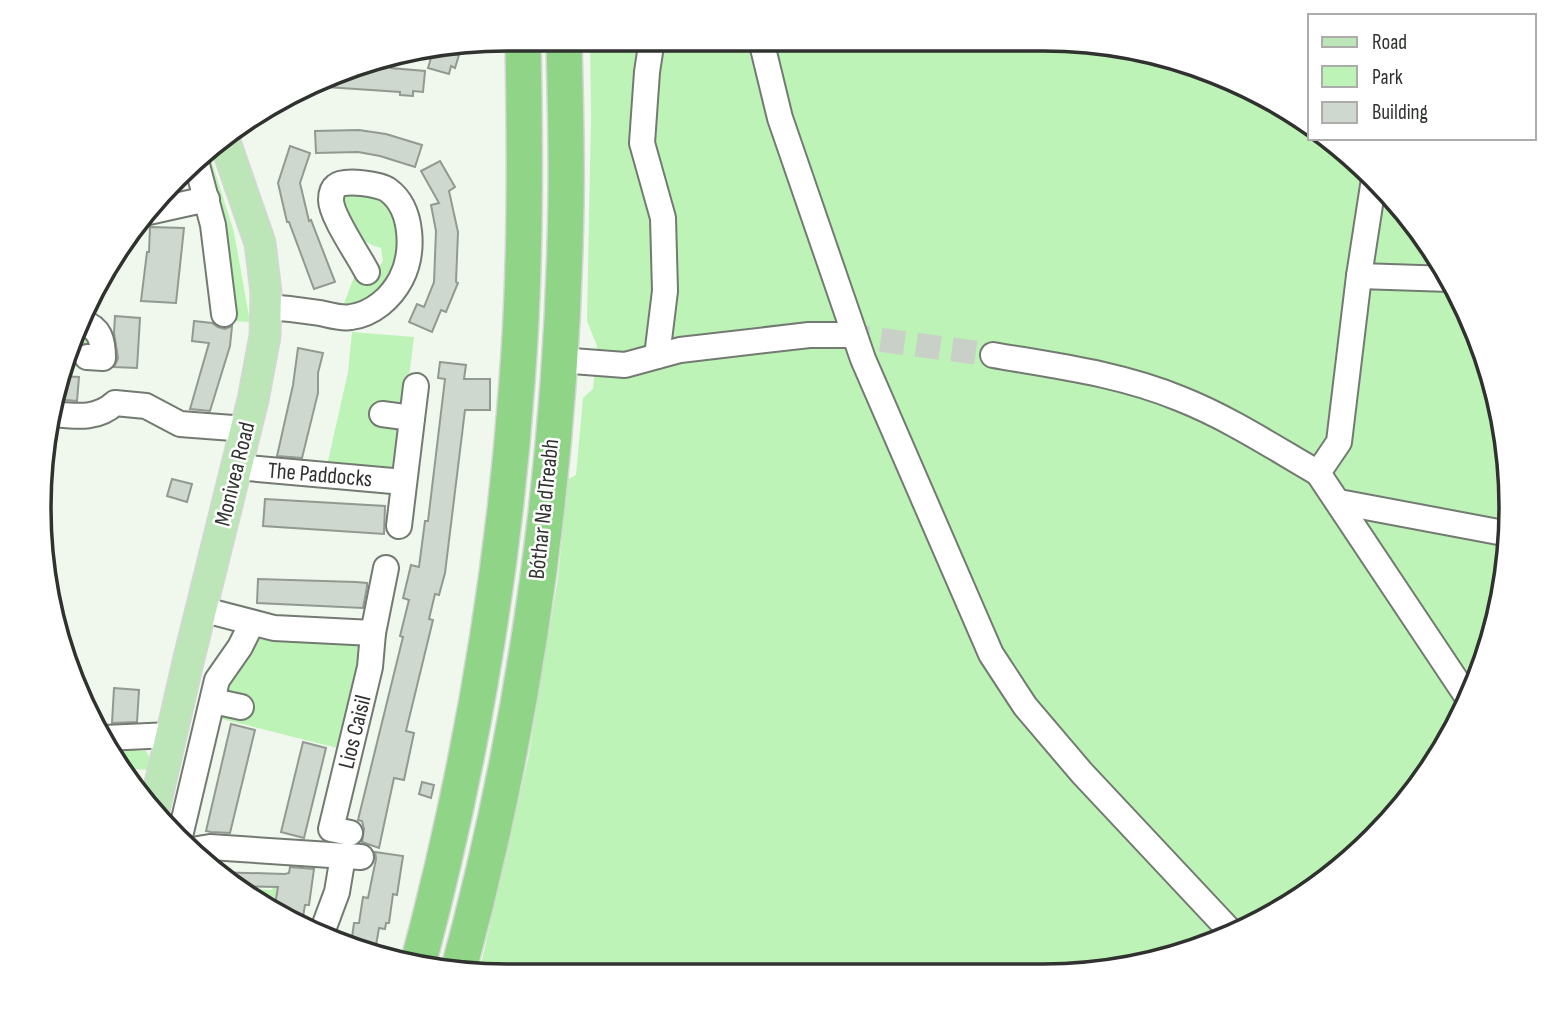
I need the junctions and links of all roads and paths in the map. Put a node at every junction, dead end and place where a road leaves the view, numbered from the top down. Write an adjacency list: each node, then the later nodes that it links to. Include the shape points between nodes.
1 (523, 51): 47 (highway, Bóthar Na dTreabh, via 524,252 504,517 468,750)
2 (564, 51): 20 (highway, Bóthar Na dTreabh, via 566,205)
3 (650, 51): 18 (street, via 642,143 663,218 665,291)
4 (764, 51): 46 (street, via 779,118 863,359 991,654 1025,706 1082,773)
5 (227, 147): 14 (main road, Monivea Road, via 260,243)
6 (199, 171): 8 (street)
7 (1372, 192): 11 (street)
8 (207, 199): 9 (street); 13 (street)
9 (161, 210)
10 (369, 261): 14 (street, via 332,208 332,194 339,184 383,187 400,205 409,231 409,255 397,286 379,305 354,317)
11 (1359, 276): 12 (street); 27 (street, via 1339,442)
12 (1438, 279)
13 (217, 303)
14 (266, 307): 25 (main road, Monivea Road, via 261,364)
15 (89, 326): 19 (street, via 102,342)
16 (845, 335): 18 (street, via 809,335)
17 (993, 355): 27 (street, via 1097,373 1179,398)
18 (657, 356): 20 (street, via 625,365)
19 (95, 358)
20 (559, 360): 48 (highway, Bóthar Na dTreabh, via 548,490 522,679 489,849)
21 (415, 386): 24 (street, The Paddocks)
22 (61, 414): 25 (street, via 90,416 115,403 127,403 146,406 180,424)
23 (382, 414): 24 (street)
24 (412, 418): 28 (street, The Paddocks)
25 (246, 429): 26 (main road, Monivea Road)
26 (236, 467): 28 (street, The Paddocks); 33 (main road, Monivea Road)
27 (1318, 473): 29 (street)
28 (404, 482): 30 (street, The Paddocks)
29 (1339, 502): 31 (street); 36 (street)
30 (399, 526)
31 (1498, 532)
32 (386, 568): 35 (street, Lios Caisil)
33 (201, 609): 34 (street); 39 (main road, Monivea Road)
34 (252, 623): 35 (street); 37 (street, via 220,673)
35 (373, 633): 43 (street, Lios Caisil)
36 (1461, 688)
37 (213, 701): 38 (street); 42 (street)
38 (241, 708)
39 (171, 735): 40 (street); 41 (main road, Monivea Road)
40 (113, 738)
41 (156, 800)
42 (188, 833)
43 (346, 844): 44 (street); 45 (street, Lios Caisil, via 339,885)
44 (203, 848)
45 (324, 925)
46 (1225, 926)
47 (420, 955)
48 (461, 961)

